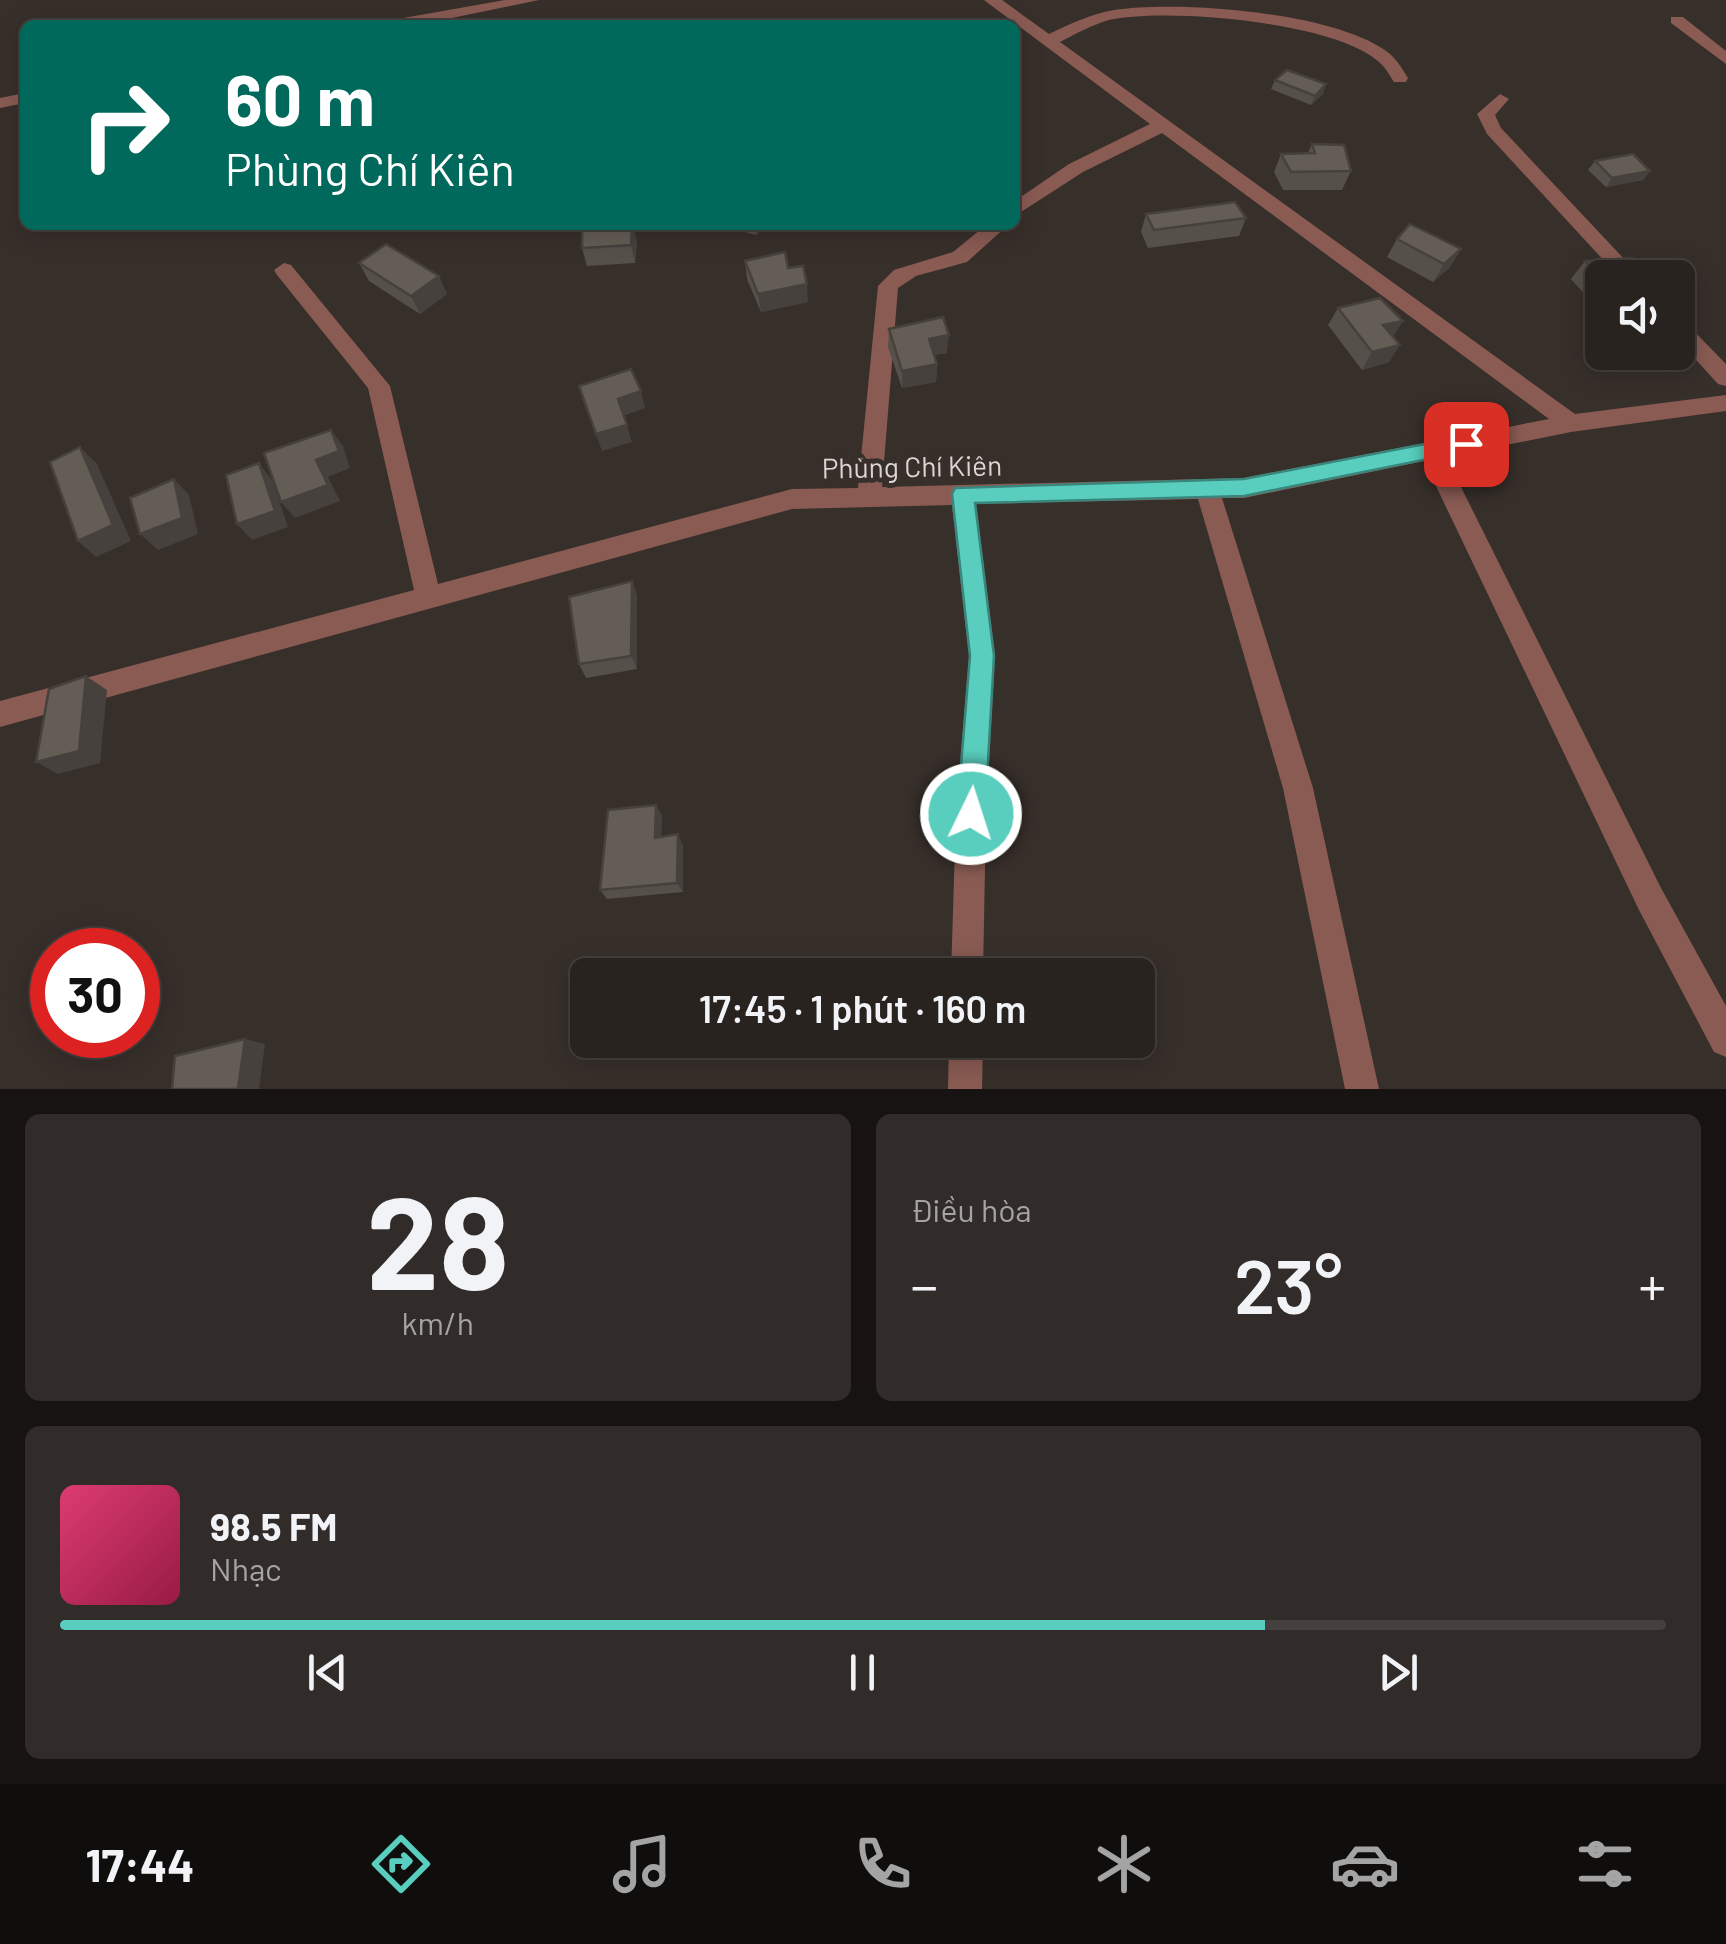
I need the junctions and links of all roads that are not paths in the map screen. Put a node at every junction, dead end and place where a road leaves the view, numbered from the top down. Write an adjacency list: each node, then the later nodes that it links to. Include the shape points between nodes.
1 (532, 0): 3 (street)
2 (992, 0): 5 (street)
3 (420, 20)
4 (1677, 20): 6 (street)
5 (1048, 40): 7 (street, via 1112,15 1247,16 1354,41 1386,56); 9 (street)
6 (1726, 59)
7 (1400, 78)
8 (1500, 99): 12 (street, via 1486,114 1493,130)
9 (1163, 125): 10 (street, via 1076,168); 17 (street)
10 (1020, 207)
11 (992, 230): 21 (street, via 956,259 906,273 888,286)
12 (1615, 260)
13 (284, 270): 22 (street, via 379,386)
14 (1695, 344): 15 (street)
15 (1726, 378)
16 (1726, 403): 17 (street, Phùng Chí Kiên)
17 (1572, 423): 18 (street, Phùng Chí Kiên)
18 (1431, 450): 19 (street, Phùng Chí Kiên, via 1244,488); 25 (street)
19 (1208, 489): 20 (street, Phùng Chí Kiên); 28 (street, via 1298,788)
20 (963, 494): 21 (street, Phùng Chí Kiên); 24 (street, via 982,656)
21 (869, 497): 22 (street, Phùng Chí Kiên, via 792,499)
22 (429, 598): 23 (street, Phùng Chí Kiên)
23 (0, 714)
24 (967, 958)
25 (1726, 1040)
26 (966, 1058): 27 (street)
27 (965, 1089)
28 (1362, 1089)

